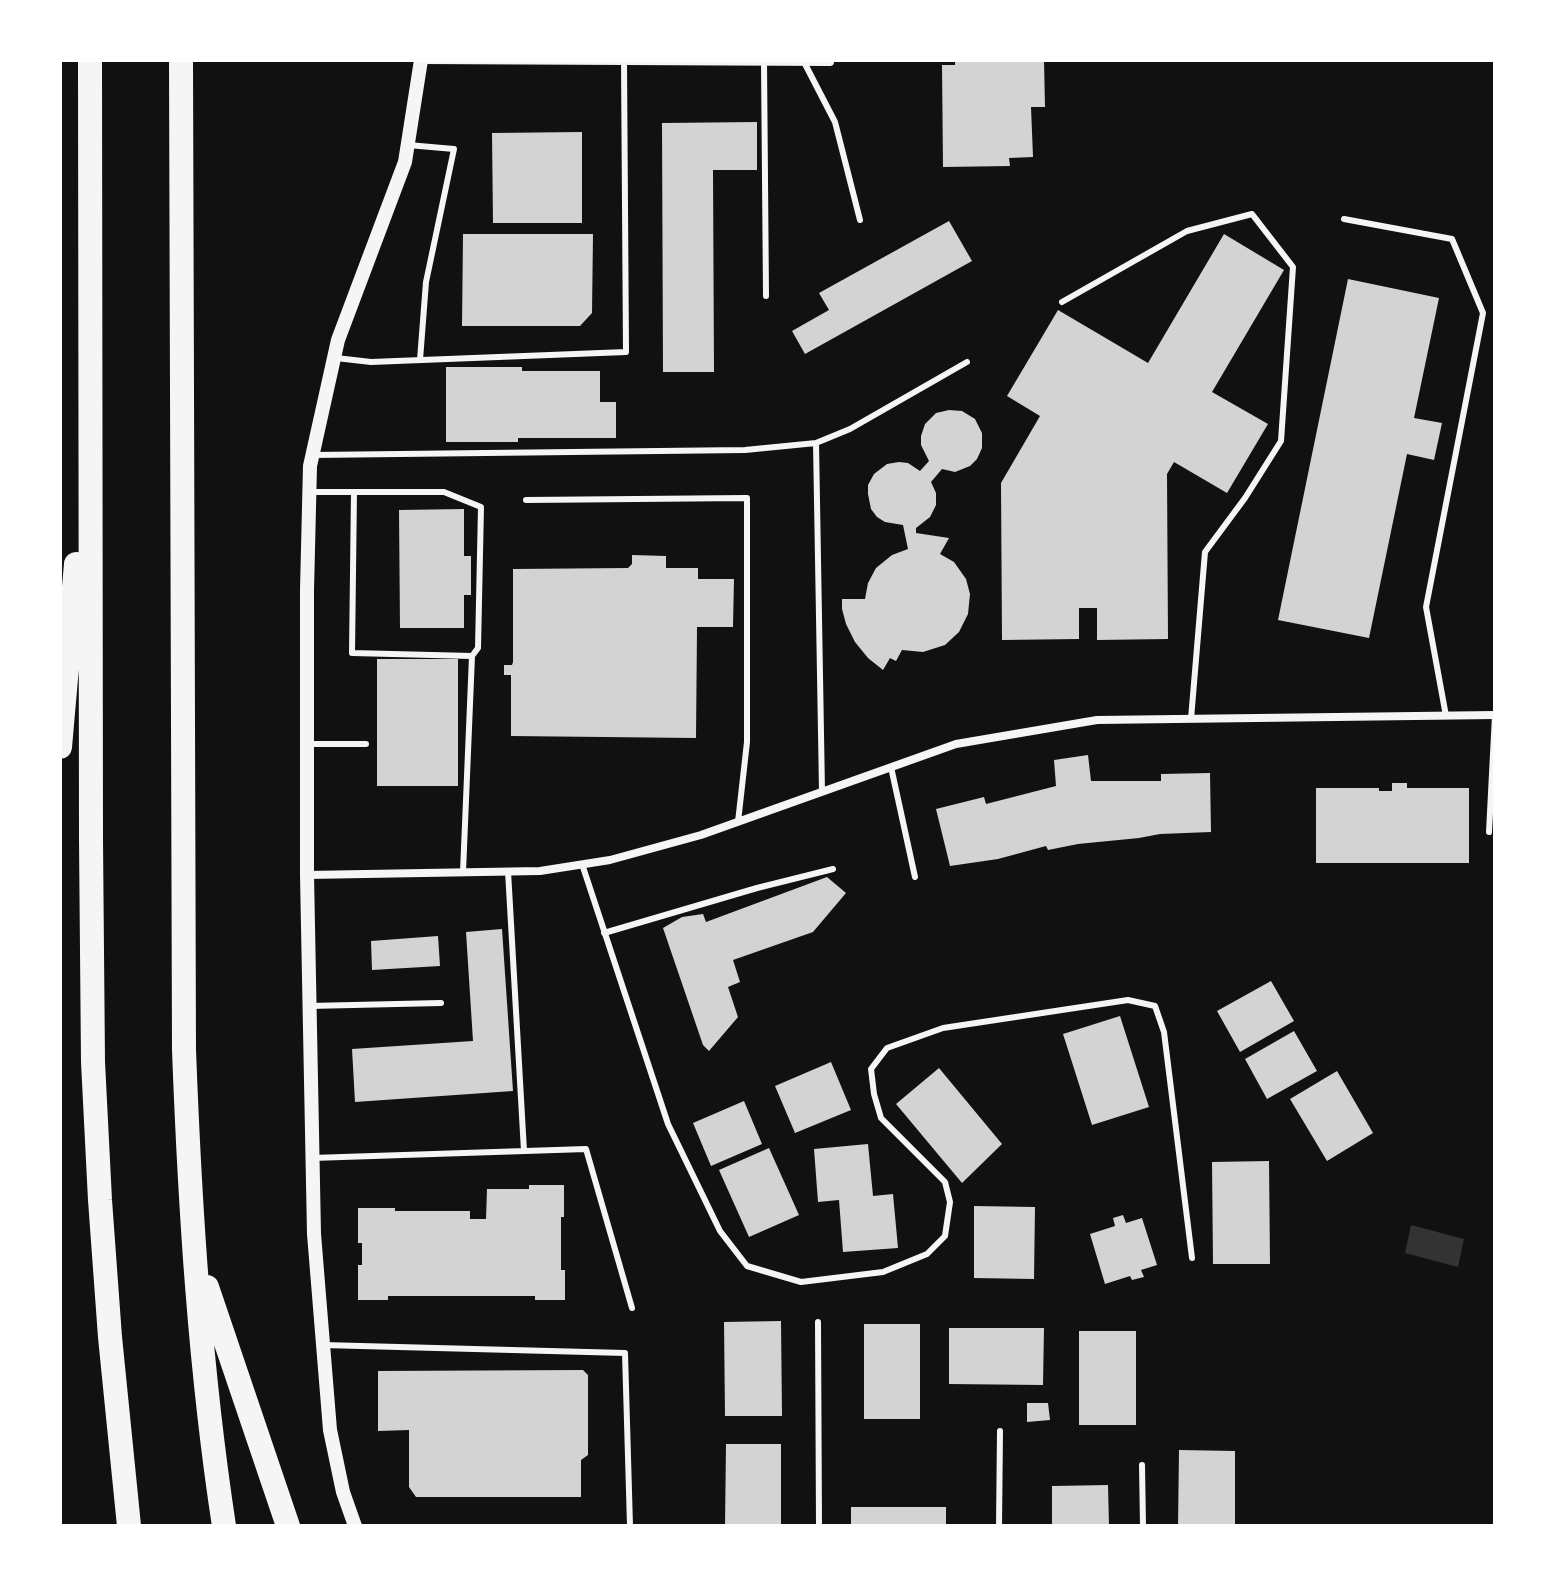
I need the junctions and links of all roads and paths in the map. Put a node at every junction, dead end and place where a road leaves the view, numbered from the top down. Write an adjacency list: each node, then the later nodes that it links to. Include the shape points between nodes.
1 (90, 60): 17 (highway)
2 (181, 60): 45 (highway, via 182,930)
3 (421, 60): 4 (street); 9 (street)
4 (624, 61): 5 (street); 15 (lane, via 626,352)
5 (652, 61): 6 (street)
6 (764, 62): 7 (street); 12 (lane)
7 (804, 62): 8 (street); 11 (lane, via 835,122)
8 (830, 62)
9 (407, 145): 14 (street); 15 (lane, via 454,149 426,282)
10 (1344, 219): 25 (lane, via 1452,239 1483,313 1426,607)
11 (860, 220)
12 (766, 296)
13 (1062, 302): 26 (lane, via 1187,231 1252,214 1293,267 1281,441 1205,552)
14 (334, 358): 15 (lane); 19 (street)
15 (420, 360)
16 (967, 362): 18 (lane)
17 (90, 410): 29 (highway); 52 (highway, via 93,1062 107,1309)
18 (816, 443): 19 (lane, via 745,450); 31 (lane)
19 (313, 455): 20 (street)
20 (309, 492): 21 (lane); 27 (street)
21 (354, 492): 23 (lane, via 444,492 481,507 478,648); 23 (lane, via 352,653)
22 (526, 500): 32 (lane, via 747,498 747,742)
23 (472, 656): 37 (lane)
24 (1495, 715): 25 (street); 33 (lane)
25 (1446, 716): 26 (street)
26 (1191, 719): 30 (street, via 1097,720 956,744)
27 (307, 744): 28 (lane); 38 (street)
28 (366, 744)
29 (60, 747)
30 (891, 767): 31 (street); 39 (lane)
31 (822, 791): 32 (street)
32 (738, 822): 34 (street)
33 (1489, 832)
34 (582, 864): 36 (street); 40 (lane)
35 (833, 869): 40 (lane)
36 (508, 871): 37 (street); 43 (lane)
37 (463, 872): 38 (street)
38 (307, 875): 42 (street)
39 (915, 877)
40 (604, 933): 46 (lane, via 668,1124 720,1231 747,1266 801,1282 883,1272 927,1254 945,1236 950,1202 945,1182 881,1118 871,1069 887,1048 943,1028 1128,1000 1155,1006 1164,1032)
41 (441, 1003): 42 (lane)
42 (309, 1006): 44 (street)
43 (524, 1151): 44 (lane); 47 (lane, via 586,1149)
44 (312, 1158): 49 (street)
45 (195, 1251): 53 (highway); 54 (highway)
46 (1192, 1258)
47 (632, 1308)
48 (818, 1322): 57 (lane)
49 (323, 1345): 55 (street, via 330,1430); 56 (lane, via 625,1353)
50 (1000, 1431): 58 (lane)
51 (1142, 1465): 59 (lane)
52 (129, 1526)
53 (224, 1526)
54 (288, 1526)
55 (355, 1526)
56 (630, 1526)
57 (819, 1526)
58 (999, 1526)
59 (1143, 1526)

